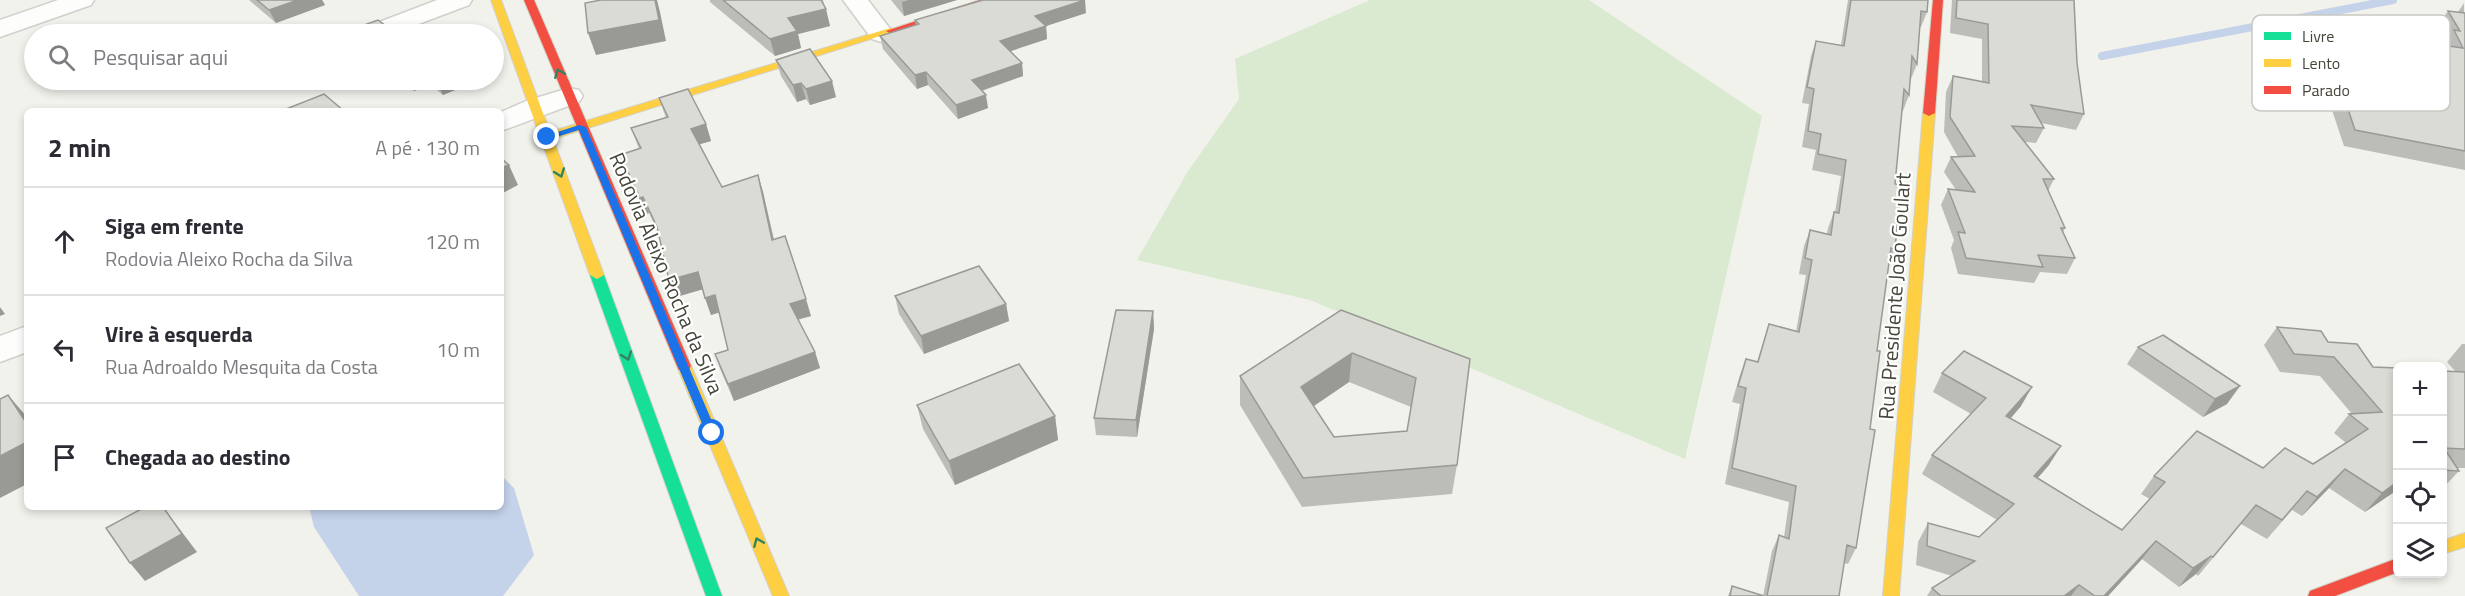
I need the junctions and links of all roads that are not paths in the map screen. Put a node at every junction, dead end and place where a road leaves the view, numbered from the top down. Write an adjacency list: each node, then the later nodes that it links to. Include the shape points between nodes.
1 (82, 0): 9 (street)
2 (460, 0): 8 (street)
3 (496, 0): 12 (main road)
4 (529, 0): 11 (main road, Rodovia Aleixo Rocha da Silva, one-way to 4)
5 (855, 0): 10 (street)
6 (991, 0): 10 (main road)
7 (1938, 0): 23 (main road, Rua Presidente João Goulart)
8 (396, 24)
9 (0, 28)
10 (881, 34): 14 (main road)
11 (569, 96): 12 (street); 14 (main road, Rodovia Aleixo Rocha da Silva)
12 (536, 107): 13 (street); 15 (main road)
13 (504, 122)
14 (582, 127): 15 (main road); 21 (main road, Rodovia Aleixo Rocha da Silva, one-way to 14)
15 (547, 137): 22 (main road, one-way to 22)
16 (24, 339): 17 (street)
17 (0, 350)
18 (2465, 540): 19 (main road)
19 (2447, 546)
20 (2393, 567): 24 (main road)
21 (778, 595)
22 (714, 596)
23 (1891, 596)
24 (2316, 596)

